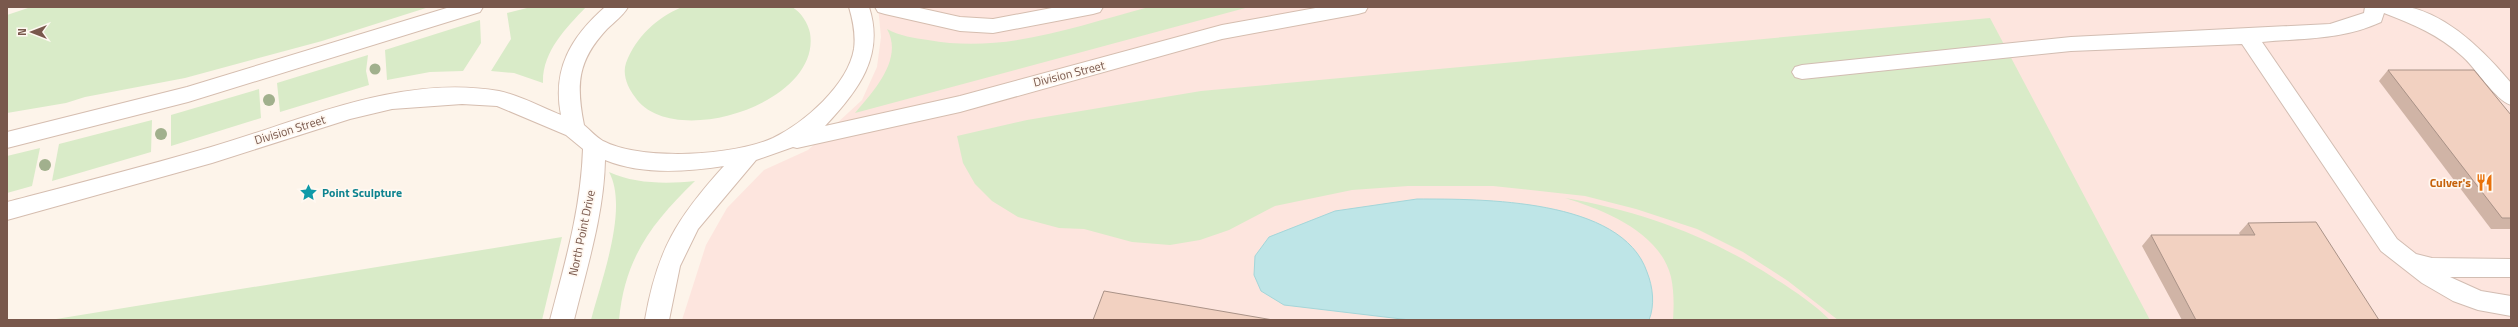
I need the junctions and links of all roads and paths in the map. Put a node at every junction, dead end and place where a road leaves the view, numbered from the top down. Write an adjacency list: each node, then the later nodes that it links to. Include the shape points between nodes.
1 (473, 7): 13 (main road, via 188,94)
2 (618, 7): 12 (main road, via 586,38 573,63 568,89)
3 (859, 7): 14 (main road, via 865,26 864,50 854,73 840,97 816,122)
4 (885, 7): 5 (main road, via 960,24 993,26)
5 (1093, 7)
6 (1358, 7): 14 (main road, Division Street, via 1222,32 960,104)
7 (2375, 7): 9 (main road, via 2374,17 2357,26 2330,32)
8 (2388, 7): 11 (main road, via 2438,27 2460,41 2479,58)
9 (2253, 36): 10 (main road, via 2071,44); 18 (main road, via 2249,39 2253,46 2389,245)
10 (1802, 72)
11 (2511, 97)
12 (574, 129): 15 (main road, Division Street); 17 (main road, Division Street, via 499,99 462,96 392,101 212,155)
13 (7, 140)
14 (780, 144): 16 (main road, Division Street)
15 (594, 146): 16 (main road, Division Street, via 615,156 651,162 689,164); 21 (main road, North Point Drive, via 593,188)
16 (748, 154): 22 (main road, via 697,213 680,239 661,294)
17 (7, 211)
18 (2406, 260): 19 (main road, via 2432,267); 20 (main road, via 2444,286 2496,306)
19 (2511, 268)
20 (2511, 306)
21 (562, 320)
22 (657, 320)

